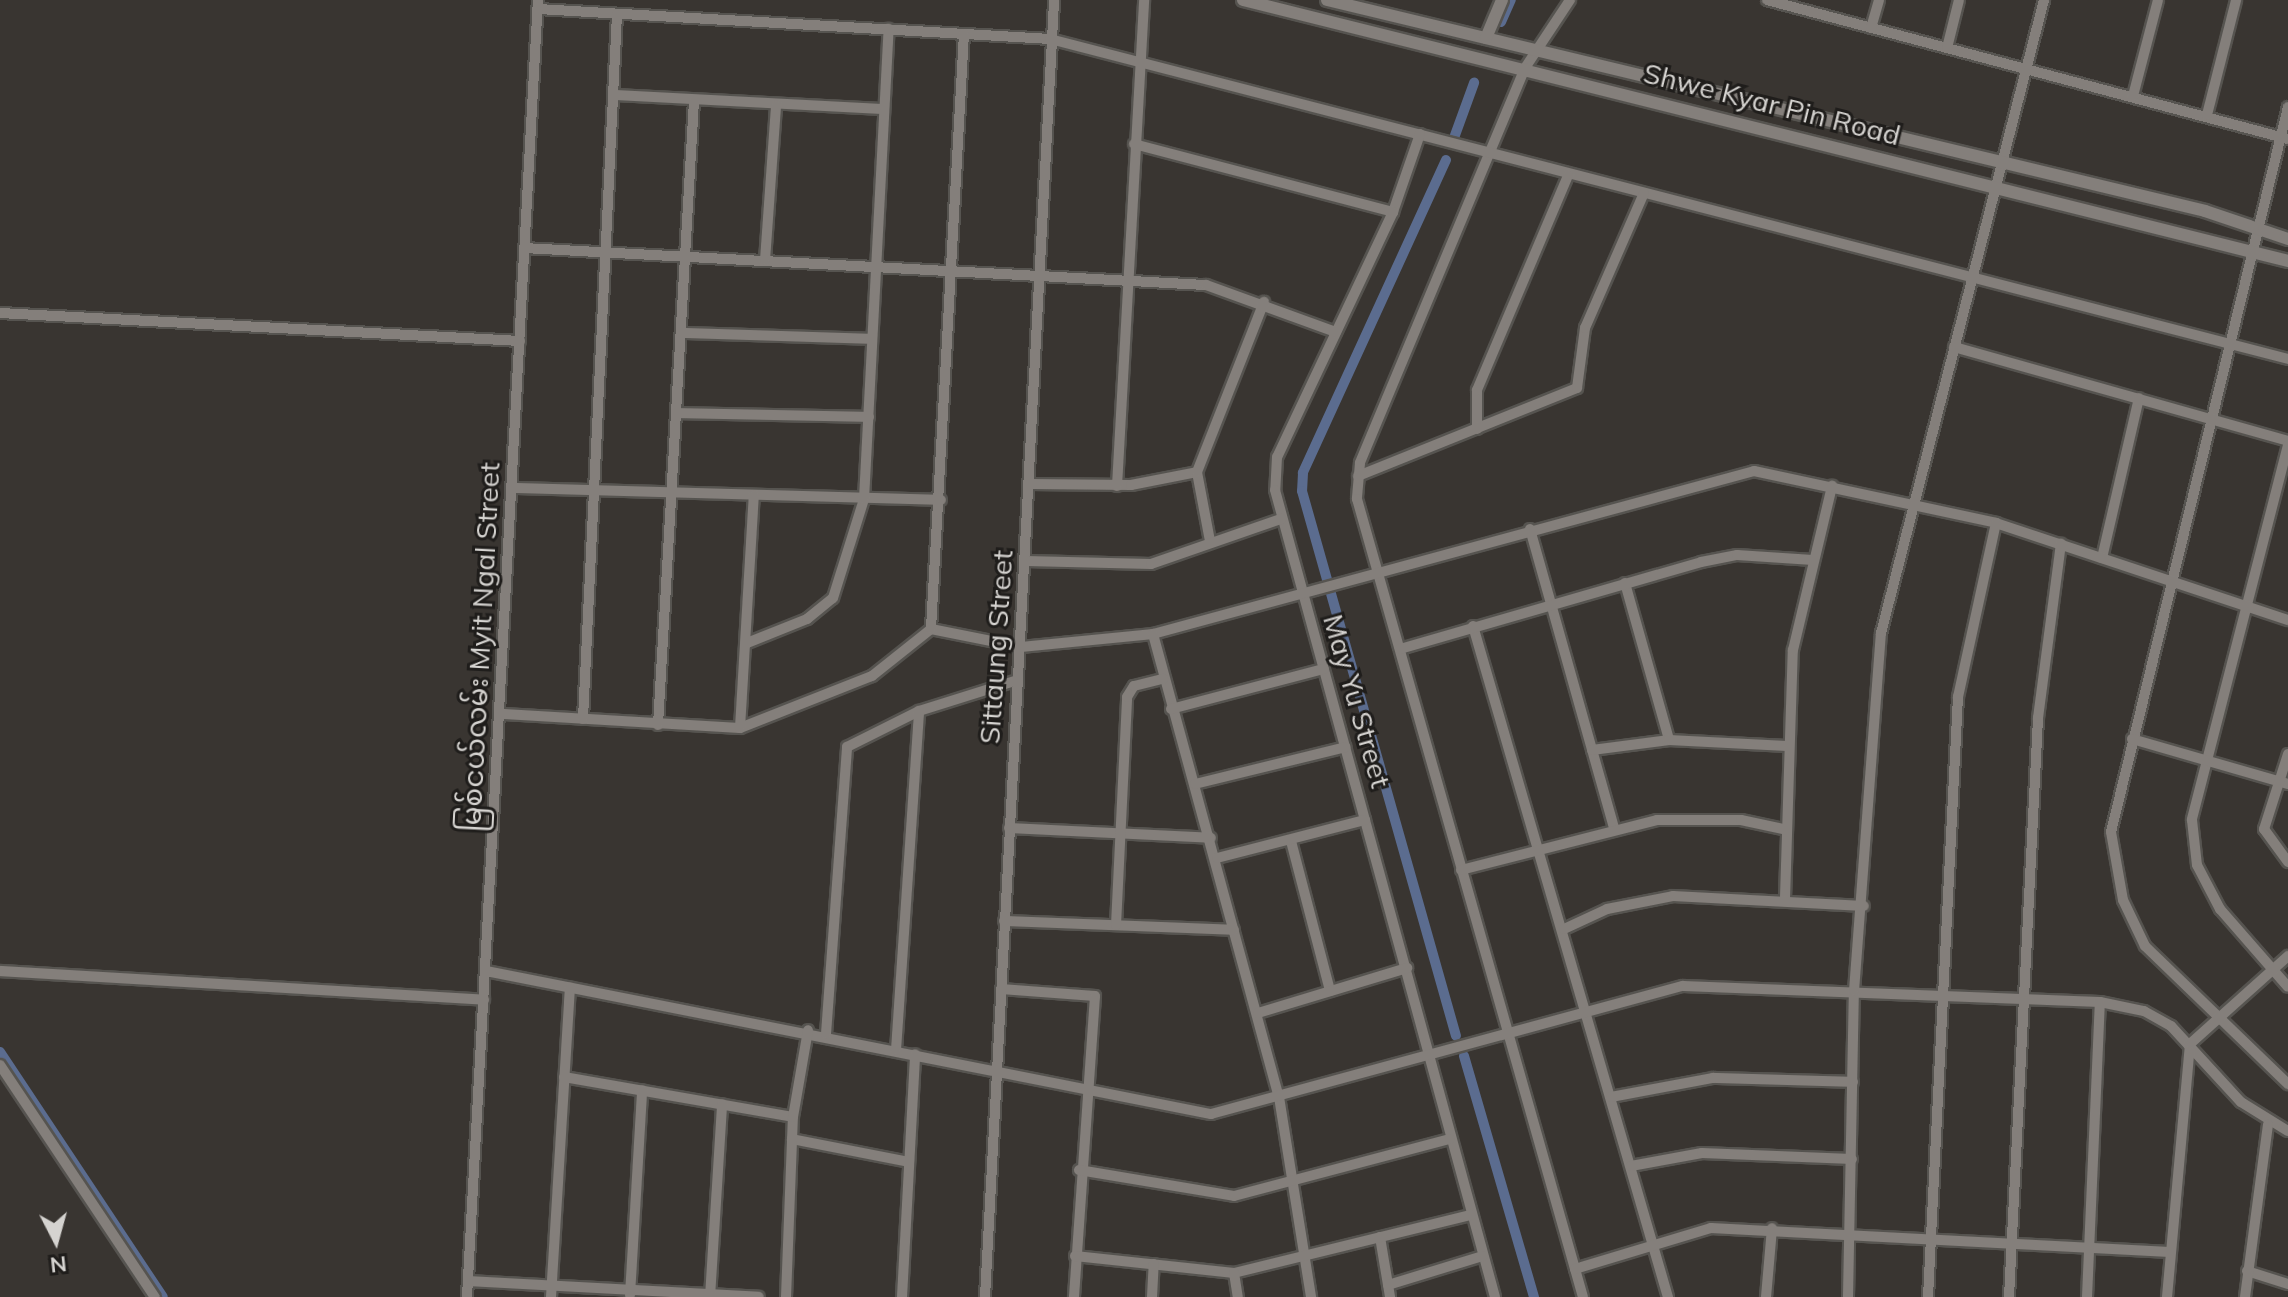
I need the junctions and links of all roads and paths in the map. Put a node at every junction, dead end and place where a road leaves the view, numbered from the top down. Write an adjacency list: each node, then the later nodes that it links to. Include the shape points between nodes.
1 (1054, 0): 19 (street, Sittaung Street)
2 (1144, 0): 22 (street)
3 (1243, 0): 23 (street, Shwe Kyar Pin Road)
4 (1327, 0): 18 (street, Shwe Kyar Pin Road)
5 (1502, 0): 18 (street)
6 (1570, 0): 21 (street)
7 (1767, 0): 15 (street)
8 (1879, 0): 15 (street)
9 (1959, 0): 20 (street)
10 (2044, 0): 24 (street)
11 (2158, 0): 26 (street)
12 (2236, 0): 31 (street)
13 (538, 4): 14 (street); 44 (street, မြစ်ငယ်လမ်း Myit Ngal Street)
14 (617, 15): 16 (street); 25 (street)
15 (1871, 28): 20 (street)
16 (889, 29): 17 (street); 30 (street)
17 (964, 34): 19 (street); 50 (street)
18 (1486, 38): 21 (street, Shwe Kyar Pin Road)
19 (1050, 39): 22 (street); 52 (street, Sittaung Street)
20 (1947, 48): 24 (street)
21 (1536, 52): 23 (street); 36 (street, Shwe Kyar Pin Road)
22 (1139, 68): 32 (street); 34 (street)
23 (1525, 68): 35 (street); 38 (street, Shwe Kyar Pin Road)
24 (2026, 69): 26 (street); 36 (street)
25 (616, 95): 27 (street); 45 (street)
26 (2133, 96): 31 (street)
27 (694, 101): 28 (street); 46 (street)
28 (776, 105): 30 (street); 47 (street)
29 (2288, 107): 33 (street)
30 (882, 109): 49 (street)
31 (2207, 115): 33 (street)
32 (1420, 134): 35 (street); 40 (street, May Yu Street)
33 (2284, 138): 41 (street)
34 (1134, 144): 40 (street); 53 (street)
35 (1491, 153): 37 (street); 70 (street)
36 (1999, 162): 38 (street); 41 (street, Shwe Kyar Pin Road)
37 (1568, 176): 39 (street); 67 (street, via 1477,390)
38 (1993, 183): 43 (street, Shwe Kyar Pin Road); 51 (street)
39 (1644, 193): 51 (street); 67 (street, via 1585,328 1577,388)
40 (1393, 212): 56 (street, May Yu Street)
41 (2259, 228): 42 (street, Shwe Kyar Pin Road); 43 (street)
42 (2288, 239)
43 (2255, 247): 48 (street, Shwe Kyar Pin Road); 60 (street)
44 (524, 248): 45 (street); 59 (street, မြစ်ငယ်လမ်း Myit Ngal Street)
45 (607, 251): 46 (street); 74 (street)
46 (688, 254): 47 (street); 57 (street)
47 (765, 260): 49 (street)
48 (2288, 261)
49 (874, 265): 50 (street); 58 (street)
50 (954, 271): 52 (street); 79 (street)
51 (1973, 272): 60 (street); 61 (street)
52 (1040, 275): 53 (street); 71 (street, Sittaung Street)
53 (1128, 278): 54 (street, via 1206,285); 72 (street)
54 (1264, 302): 56 (street); 69 (street)
55 (0, 313): 59 (street)
56 (1336, 332): 81 (street, May Yu Street, via 1277,457)
57 (683, 333): 58 (street); 64 (street)
58 (871, 339): 66 (street)
59 (520, 341): 75 (street, မြစ်ငယ်လမ်း Myit Ngal Street)
60 (2235, 341): 62 (street); 65 (street)
61 (1954, 347): 63 (street); 80 (street)
62 (2288, 359)
63 (2139, 398): 65 (street); 86 (street)
64 (679, 413): 66 (street); 76 (street)
65 (2215, 416): 68 (street); 91 (street)
66 (869, 417): 78 (street)
67 (1477, 429): 70 (street)
68 (2288, 443): 94 (street)
69 (1197, 472): 72 (street); 84 (street)
70 (1358, 476): 89 (street)
71 (1030, 484): 72 (street); 88 (street, Sittaung Street)
72 (1117, 486)
73 (1832, 486): 80 (street); 83 (street, via 1754,471); 87 (street)
74 (596, 487): 75 (street); 76 (street); 108 (street)
75 (513, 488): 107 (street, မြစ်ငယ်လမ်း Myit Ngal Street)
76 (674, 490): 77 (street); 109 (street)
77 (754, 495): 78 (street); 99 (street)
78 (864, 499): 79 (street); 99 (street, via 833,598 807,619)
79 (941, 500): 97 (street)
80 (1911, 503): 82 (street); 132 (street, via 1878,659)
81 (1281, 519): 84 (street); 92 (street, May Yu Street)
82 (1996, 523): 85 (street); 147 (street, via 1961,671)
83 (1530, 529): 89 (street); 93 (street)
84 (1210, 541): 88 (street, via 1128,566)
85 (2061, 544): 86 (street); 148 (street, via 2038,718)
86 (2102, 558): 91 (street)
87 (1813, 560): 90 (street, via 1737,555); 113 (street, via 1793,650)
88 (1026, 561): 100 (street, Sittaung Street)
89 (1377, 574): 92 (street); 101 (street)
90 (1625, 583): 93 (street); 112 (street)
91 (2171, 583): 94 (street); 111 (street)
92 (1302, 594): 98 (street); 102 (street, May Yu Street)
93 (1551, 605): 96 (street); 115 (street)
94 (2246, 607): 95 (street); 117 (street)
95 (2288, 620)
96 (1473, 626): 101 (street); 127 (street)
97 (931, 629): 100 (street); 110 (street, via 872,676)
98 (1153, 634): 100 (street); 103 (street)
99 (747, 643): 110 (street)
100 (1021, 647): 104 (street, Sittaung Street)
101 (1400, 649): 130 (street)
102 (1324, 669): 105 (street); 114 (street, May Yu Street)
103 (1163, 679): 105 (street); 124 (street, via 1134,686 1127,697)
104 (1015, 681): 106 (street); 121 (street, Sittaung Street)
105 (1171, 709): 119 (street)
106 (919, 711): 156 (street, via 851,740 845,754); 158 (street)
107 (504, 714): 108 (street); 140 (street, မြစ်ငယ်လမ်း Myit Ngal Street)
108 (583, 719): 109 (street)
109 (658, 725): 110 (street)
110 (740, 728)
111 (2132, 739): 117 (street); 153 (street, via 2111,832 2123,900 2145,946)
112 (1669, 740): 113 (street); 115 (street)
113 (1787, 746): 123 (street)
114 (1346, 747): 119 (street); 120 (street, May Yu Street)
115 (1592, 750): 122 (street)
116 (2288, 754): 118 (street)
117 (2206, 760): 118 (street); 141 (street, via 2192,820 2197,865 2220,909)
118 (2284, 783): 129 (street, via 2264,829)
119 (1195, 784): 125 (street)
120 (1365, 820): 126 (street); 138 (street, May Yu Street)
121 (1009, 828): 124 (street); 133 (street, Sittaung Street)
122 (1614, 828): 123 (street, via 1689,818); 127 (street)
123 (1783, 829): 131 (street)
124 (1120, 833): 125 (street); 134 (street)
125 (1211, 838): 128 (street)
126 (1291, 841): 128 (street); 145 (street)
127 (1537, 849): 130 (street); 135 (street)
128 (1217, 858): 136 (street)
129 (2288, 862)
130 (1461, 870): 155 (street)
131 (1785, 898): 132 (street); 135 (street, via 1673,896 1607,909)
132 (1864, 906): 146 (street)
133 (1004, 921): 134 (street); 144 (street, Sittaung Street)
134 (1116, 925): 136 (street)
135 (1564, 929): 151 (street)
136 (1234, 930): 152 (street)
137 (2288, 956): 141 (street)
138 (1407, 968): 145 (street); 159 (street, May Yu Street)
139 (0, 971): 149 (street)
140 (486, 971): 143 (street); 149 (street, မြစ်ငယ်လမ်း Myit Ngal Street)
141 (2272, 973): 142 (street); 153 (street)
142 (2288, 987)
143 (570, 988): 154 (street); 163 (street)
144 (1001, 989): 162 (street, Sittaung Street); 167 (street, via 1095,996 1097,1034)
145 (1330, 991): 152 (street)
146 (1854, 991): 147 (street); 151 (street, via 1683,986); 164 (street)
147 (1943, 996): 148 (street); 185 (street)
148 (2021, 999): 150 (street); 187 (street)
149 (484, 1000): 197 (street, မြစ်ငယ်လမ်း Myit Ngal Street)
150 (2100, 1002): 157 (street, via 2144,1011); 188 (street)
151 (1587, 1010): 155 (street); 169 (street)
152 (1258, 1013): 168 (street)
153 (2217, 1023): 157 (street); 165 (street)
154 (808, 1030): 156 (street); 171 (street)
155 (1508, 1031): 159 (street); 194 (street)
156 (826, 1034): 158 (street)
157 (2190, 1044): 172 (street); 189 (street)
158 (896, 1050): 160 (street)
159 (1428, 1053): 168 (street); 175 (street, May Yu Street)
160 (915, 1054): 162 (street); 177 (street)
161 (0, 1065): 203 (street)
162 (996, 1072): 167 (street); 208 (street, Sittaung Street)
163 (564, 1077): 166 (street); 200 (street)
164 (1853, 1082): 169 (street, via 1713,1078); 176 (street)
165 (2288, 1084)
166 (642, 1090): 170 (street); 201 (street)
167 (1086, 1090): 168 (street, via 1211,1114); 179 (street)
168 (1279, 1097): 180 (street)
169 (1611, 1097): 178 (street)
170 (722, 1104): 171 (street); 202 (street)
171 (793, 1117): 174 (street)
172 (2268, 1125): 173 (street); 195 (street)
173 (2288, 1131)
174 (792, 1139): 177 (street); 206 (street)
175 (1450, 1139): 180 (street); 181 (street, May Yu Street)
176 (1852, 1159): 178 (street, via 1702,1153); 183 (street)
177 (909, 1162): 207 (street)
178 (1631, 1166): 186 (street)
179 (1079, 1170): 180 (street, via 1234,1196); 190 (street)
180 (1295, 1179): 191 (street)
181 (1471, 1215): 184 (street); 192 (street, May Yu Street)
182 (1772, 1228): 183 (street); 186 (street, via 1711,1228); 216 (street)
183 (1851, 1232): 185 (street); 217 (street)
184 (1380, 1237): 191 (street); 199 (street)
185 (1928, 1240): 187 (street); 218 (street)
186 (1655, 1243): 194 (street); 215 (street)
187 (2012, 1247): 188 (street); 219 (street)
188 (2090, 1249): 189 (street); 220 (street)
189 (2169, 1252): 221 (street)
190 (1075, 1256): 193 (street); 209 (street)
191 (1305, 1256): 196 (street); 212 (street)
192 (1483, 1256): 199 (street); 213 (street, May Yu Street)
193 (1154, 1264): 196 (street); 210 (street)
194 (1575, 1269): 214 (street)
195 (2247, 1271): 198 (street); 222 (street)
196 (1234, 1273): 211 (street)
197 (468, 1281): 200 (street); 204 (street, မြစ်ငယ်လမ်း Myit Ngal Street)
198 (2288, 1284)
199 (1389, 1291)
200 (552, 1292): 201 (street)
201 (630, 1294): 202 (street)
202 (710, 1295): 205 (street)
203 (155, 1297)
204 (467, 1297)
205 (759, 1297)
206 (786, 1297)
207 (902, 1297)
208 (985, 1297)
209 (1074, 1297)
210 (1152, 1297)
211 (1238, 1297)
212 (1311, 1297)
213 (1495, 1297)
214 (1583, 1297)
215 (1668, 1297)
216 (1766, 1297)
217 (1848, 1297)
218 (1928, 1297)
219 (2009, 1297)
220 (2087, 1297)
221 (2167, 1297)
222 (2245, 1297)

